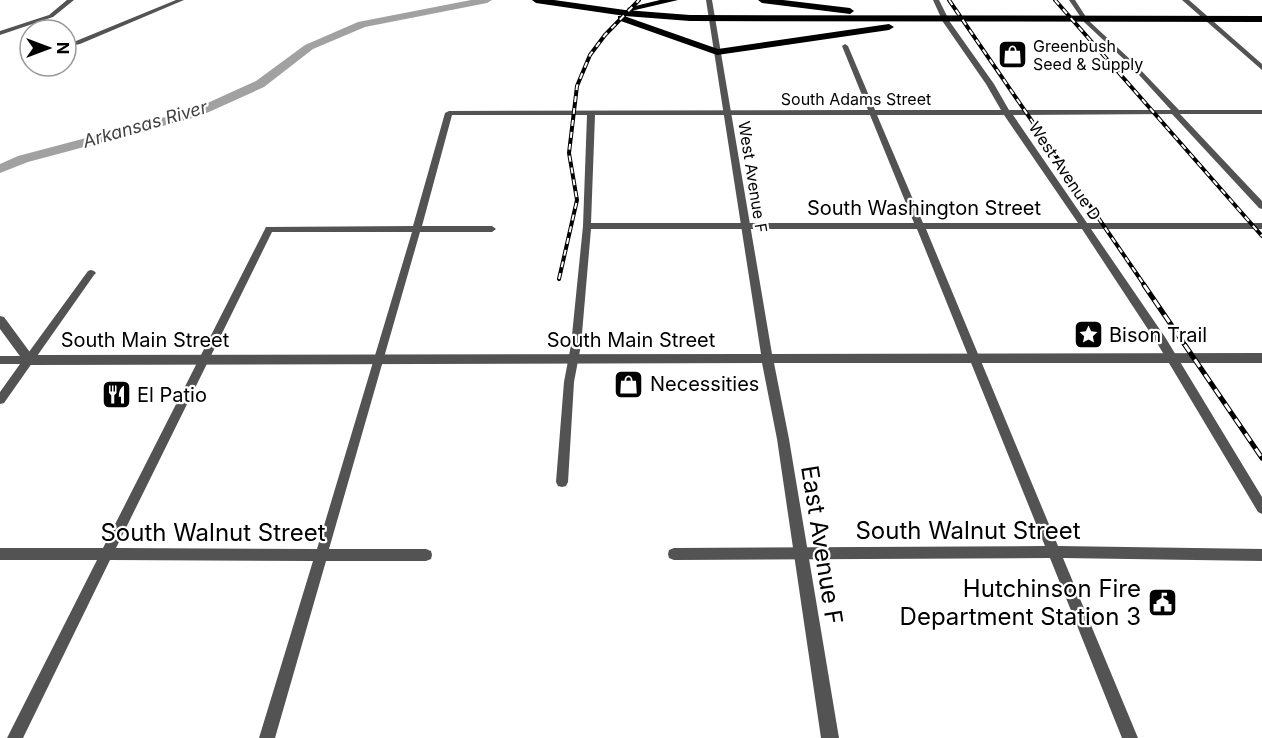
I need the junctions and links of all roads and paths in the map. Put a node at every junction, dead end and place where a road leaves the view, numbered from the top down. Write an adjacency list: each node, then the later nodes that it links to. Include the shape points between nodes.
1 (71, 0): 12 (street)
2 (181, 0): 18 (street)
3 (536, 0): 10 (main road)
4 (674, 0): 10 (main road, via 630,8)
5 (709, 0): 20 (street, West Avenue F)
6 (762, 0): 13 (main road)
7 (936, 0): 23 (street, West Avenue D, via 942,18 969,52)
8 (1072, 0): 24 (street, via 1086,21)
9 (1185, 0): 21 (street)
10 (584, 7): 13 (main road, via 643,18 690,20); 20 (main road)
11 (1262, 14): 14 (main road)
12 (47, 18)
13 (920, 21): 14 (main road); 20 (main road)
14 (1234, 21): 15 (main road)
15 (1262, 22)
16 (18, 29): 17 (street)
17 (0, 33)
18 (78, 43)
19 (845, 46): 22 (street)
20 (717, 52): 27 (street, West Avenue F)
21 (1262, 68)
22 (872, 112): 23 (street, South Adams Street); 27 (street, South Adams Street); 31 (street)
23 (1005, 112): 24 (street, South Adams Street); 32 (street, West Avenue D)
24 (1175, 112): 25 (street, South Adams Street); 28 (street)
25 (1262, 112)
26 (591, 113): 27 (street, South Adams Street); 29 (street); 34 (street, South Adams Street, via 449,113)
27 (728, 113): 30 (street, West Avenue F)
28 (1262, 206)
29 (587, 226): 30 (street, South Washington Street); 42 (street)
30 (746, 226): 31 (street, South Washington Street); 43 (street, West Avenue F)
31 (920, 226): 32 (street, South Washington Street); 38 (street)
32 (1084, 226): 33 (street, South Washington Street); 39 (street, West Avenue D)
33 (1262, 226)
34 (416, 228): 35 (street); 41 (street); 46 (street, via 268,229)
35 (492, 229)
36 (91, 273): 45 (street)
37 (1, 325): 45 (street)
38 (975, 358): 39 (street, South Main Street); 43 (street, South Main Street); 51 (street)
39 (1171, 358): 40 (street, South Main Street); 49 (street, West Avenue D)
40 (1262, 358)
41 (379, 359): 42 (street, South Main Street); 46 (street, South Main Street); 54 (street)
42 (573, 359): 43 (street, South Main Street); 48 (street)
43 (768, 359): 50 (street, East Avenue F)
44 (0, 360): 45 (street, South Main Street)
45 (29, 360): 46 (street, South Main Street); 47 (street)
46 (204, 360): 53 (street)
47 (0, 400)
48 (562, 482)
49 (1262, 508)
50 (801, 552): 51 (street, South Walnut Street); 55 (street, South Walnut Street); 60 (street, East Avenue F)
51 (1054, 552): 57 (street, South Walnut Street); 61 (street)
52 (0, 554): 53 (street, South Walnut Street)
53 (106, 554): 54 (street, South Walnut Street); 58 (street)
54 (322, 554): 56 (street, South Walnut Street); 59 (street)
55 (674, 554)
56 (426, 555)
57 (1262, 555)
58 (15, 738)
59 (267, 738)
60 (830, 738)
61 (1130, 738)

